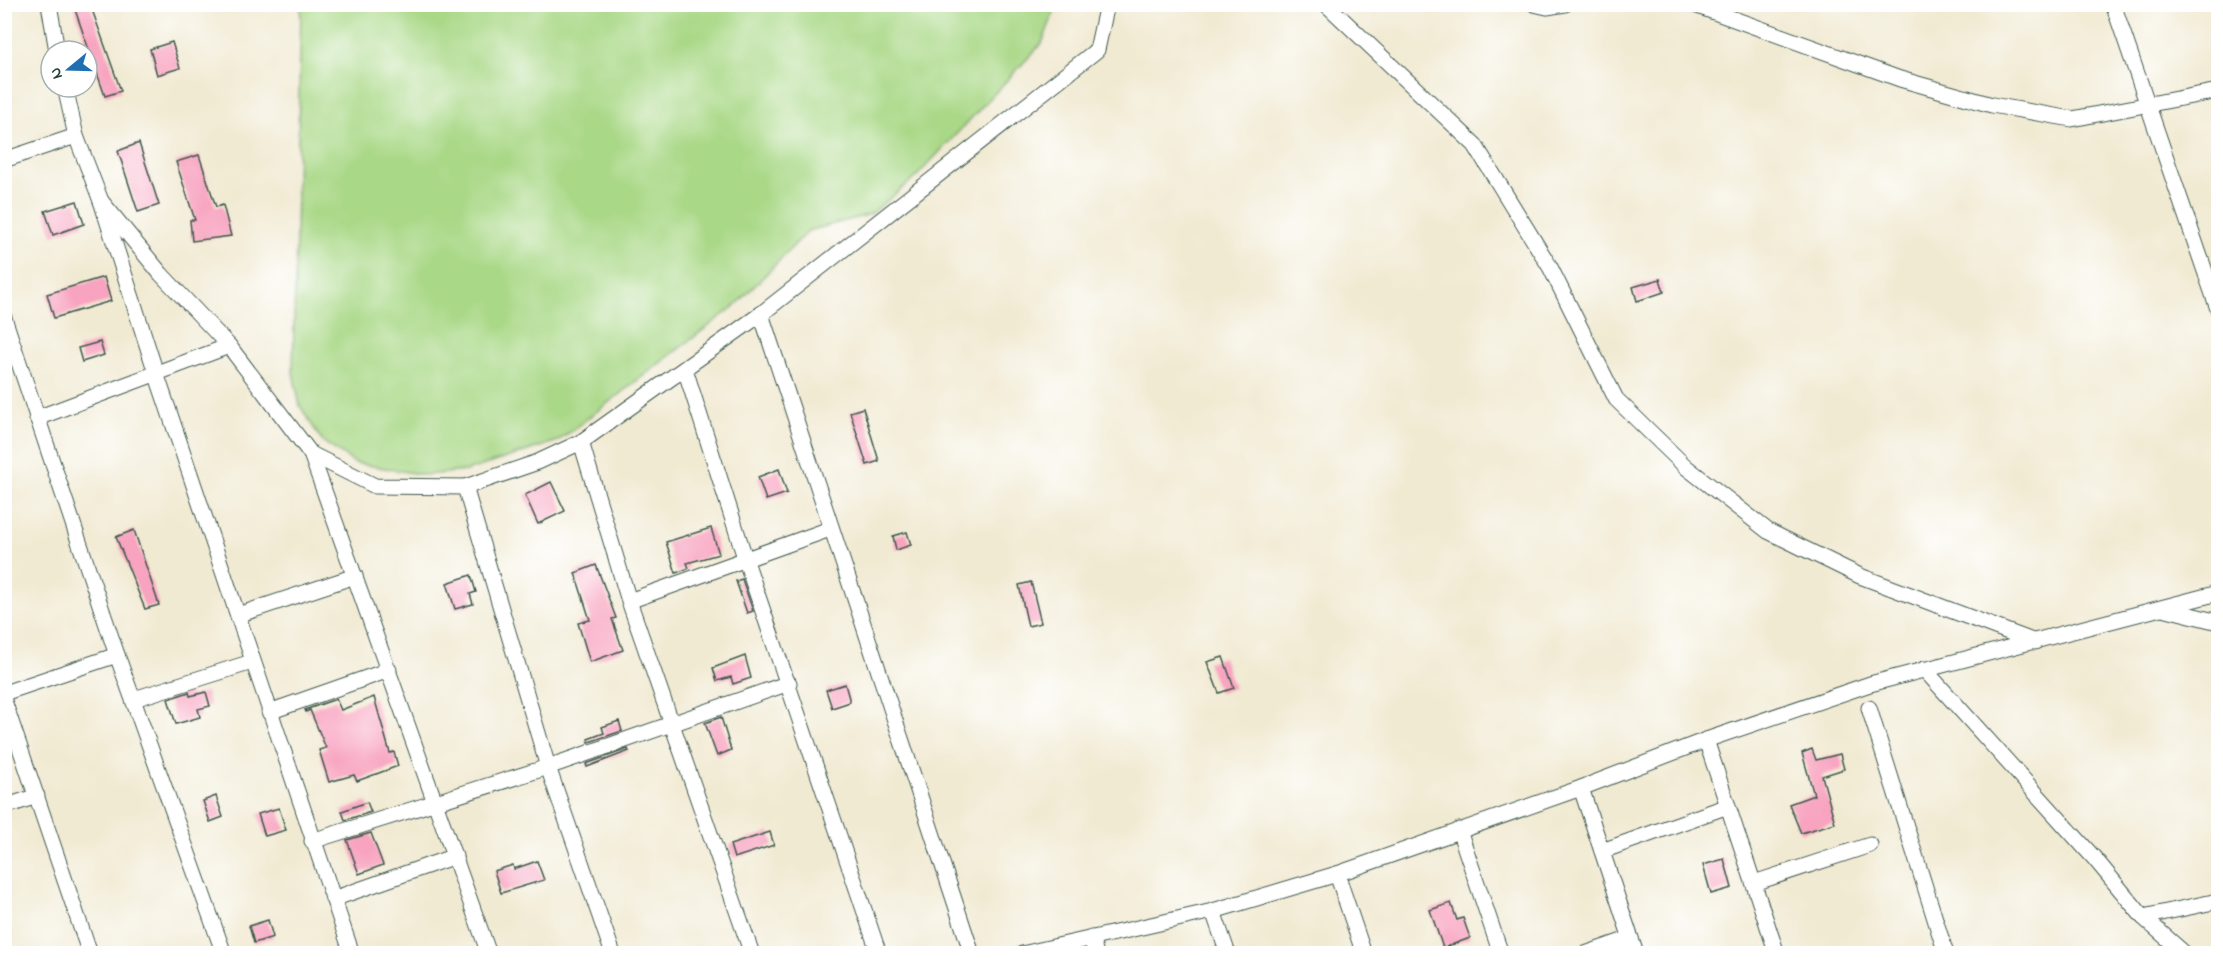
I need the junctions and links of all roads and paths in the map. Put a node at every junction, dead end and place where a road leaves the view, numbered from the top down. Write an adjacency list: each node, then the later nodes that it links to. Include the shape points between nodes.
1 (49, 4): 8 (street)
2 (1107, 4): 16 (street, via 1097,50)
3 (1326, 4): 33 (street, via 1475,146 1550,267 1616,399 1686,468 1768,531 1860,576)
4 (1534, 4): 5 (street)
5 (1565, 4)
6 (1692, 4): 11 (street, via 1900,79 1992,105 2072,119)
7 (2113, 4): 11 (street)
8 (55, 39)
9 (2218, 91): 11 (street)
10 (68, 99): 12 (street)
11 (2148, 104): 15 (street)
12 (76, 136): 13 (street); 14 (street)
13 (4, 160)
14 (101, 201): 18 (street, via 161,274); 20 (street)
15 (2218, 309)
16 (761, 314): 19 (street); 25 (street)
17 (4, 318): 21 (street)
18 (229, 346): 20 (street); 23 (street)
19 (686, 369): 22 (street); 26 (street)
20 (156, 373): 21 (street); 31 (street)
21 (38, 418): 34 (street)
22 (581, 442): 24 (street, via 538,462); 29 (street)
23 (311, 454): 24 (street, via 375,486); 27 (street)
24 (465, 487): 46 (street)
25 (830, 529): 26 (street); 72 (street)
26 (746, 561): 29 (street); 38 (street)
27 (356, 576): 31 (street); 37 (street)
28 (2218, 593): 30 (street)
29 (629, 601): 44 (street)
30 (2162, 608): 32 (street); 33 (street)
31 (238, 615): 35 (street)
32 (2218, 622)
33 (2035, 642): 36 (street)
34 (117, 655): 39 (street); 40 (street)
35 (252, 662): 40 (street); 43 (street)
36 (1924, 669): 45 (street); 62 (street)
37 (389, 670): 43 (street); 49 (street)
38 (789, 683): 44 (street); 71 (street)
39 (4, 693)
40 (134, 699): 66 (street)
41 (4, 701): 48 (street)
42 (1869, 708): 81 (street)
43 (269, 712): 53 (street)
44 (672, 723): 46 (street); 70 (street)
45 (1706, 740): 47 (street); 50 (street)
46 (548, 767): 49 (street); 69 (street)
47 (1581, 788): 52 (street); 55 (street)
48 (38, 796): 51 (street); 65 (street)
49 (436, 804): 53 (street); 56 (street)
50 (1728, 806): 55 (street); 58 (street)
51 (4, 807)
52 (1459, 830): 57 (street); 77 (street)
53 (312, 841): 59 (street)
54 (1870, 845): 58 (street)
55 (1602, 851): 64 (street)
56 (455, 856): 59 (street); 68 (street)
57 (1337, 874): 61 (street); 76 (street)
58 (1754, 883): 80 (street)
59 (333, 899): 67 (street)
60 (2218, 901): 62 (street)
61 (1213, 911): 63 (street); 75 (street)
62 (2143, 917): 82 (street)
63 (1091, 938): 73 (street); 74 (street)
64 (1631, 938): 78 (street); 79 (street)
65 (90, 954)
66 (224, 954)
67 (352, 954)
68 (489, 954)
69 (613, 954)
70 (752, 954)
71 (879, 954)
72 (972, 954)
73 (1022, 954)
74 (1096, 954)
75 (1228, 954)
76 (1364, 954)
77 (1501, 954)
78 (1585, 954)
79 (1636, 954)
80 (1778, 954)
81 (1946, 954)
82 (2186, 954)

